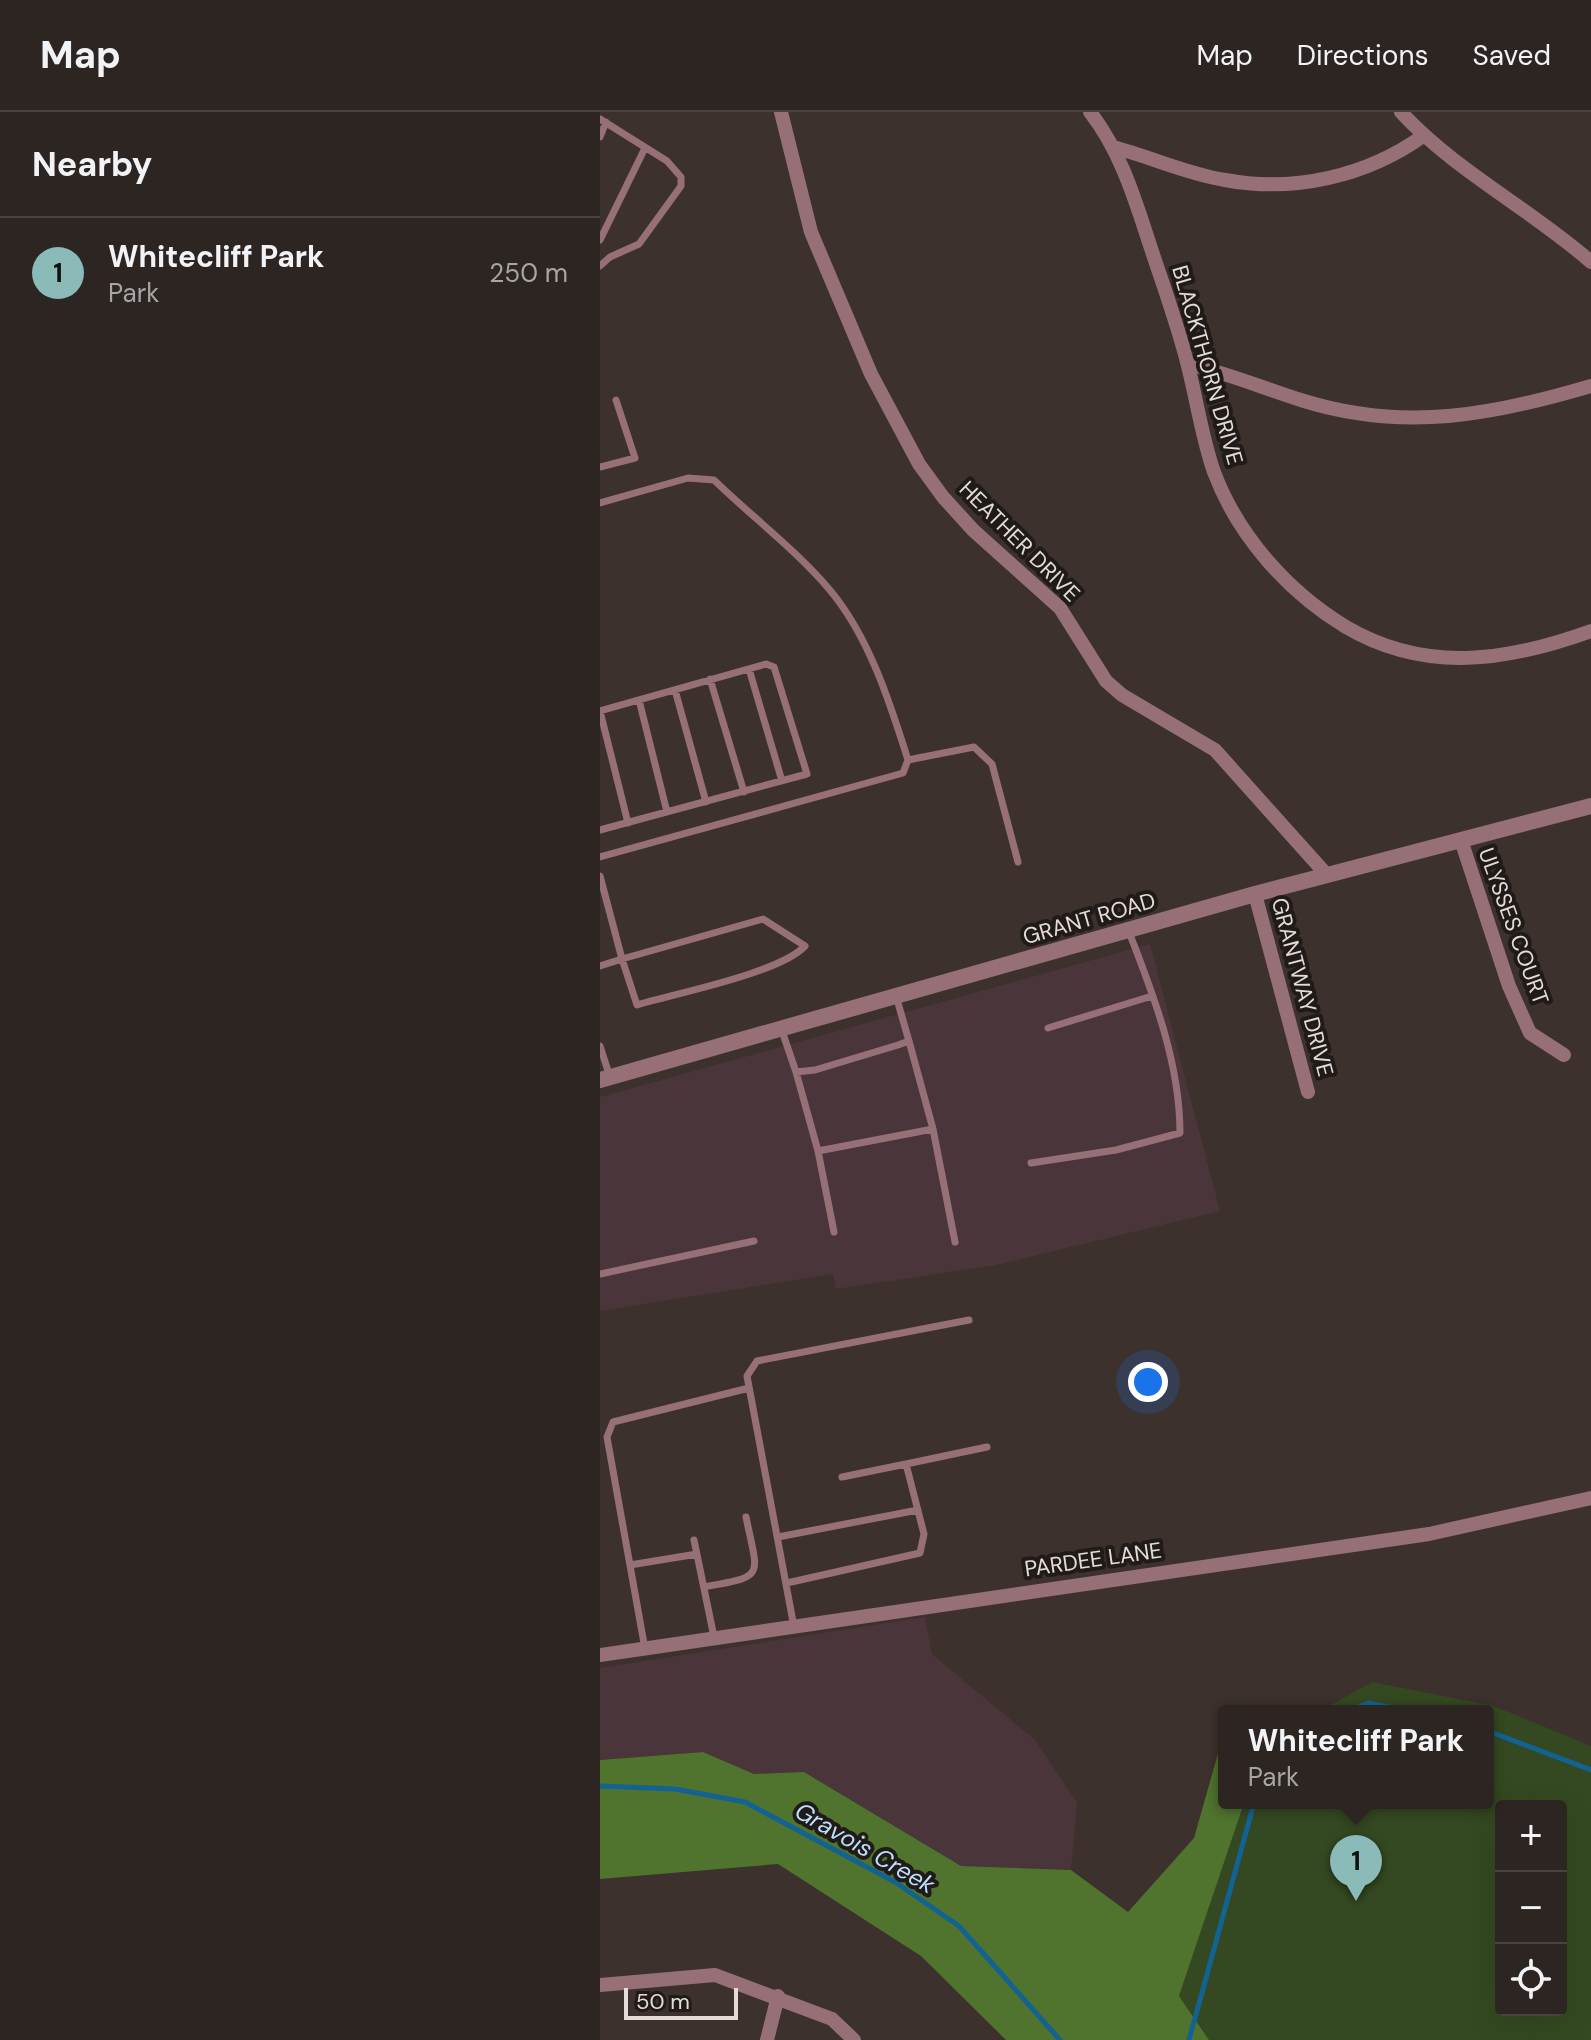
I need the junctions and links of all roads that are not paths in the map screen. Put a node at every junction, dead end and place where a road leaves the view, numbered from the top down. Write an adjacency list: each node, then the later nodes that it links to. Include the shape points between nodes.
1 (781, 112): 34 (street, HEATHER DRIVE, via 811,232 871,374 919,464 973,530 1060,608 1106,681 1215,750)
2 (1090, 112): 7 (street, BLACKTHORN DRIVE)
3 (1401, 112): 5 (street)
4 (603, 121): 6 (lane); 8 (lane)
5 (1423, 136): 7 (street, via 1372,167 1291,183 1227,181); 10 (street)
6 (600, 137)
7 (1113, 147): 12 (street, BLACKTHORN DRIVE, via 1130,183)
8 (645, 148): 9 (lane); 11 (lane, via 667,161 681,177 681,186 639,244)
9 (600, 240)
10 (1591, 262)
11 (600, 266)
12 (1188, 364): 13 (street, via 1305,402 1365,415 1429,420 1486,413); 17 (street, BLACKTHORN DRIVE, via 1214,473 1240,525 1287,583 1332,619 1392,648 1466,659 1540,650)
13 (1591, 386)
14 (616, 400): 15 (lane, via 635,458)
15 (600, 467)
16 (600, 503): 23 (lane, via 688,478 714,480 830,590 889,701)
17 (1591, 631)
18 (749, 669): 19 (lane); 24 (lane); 24 (lane, via 774,667 807,774)
19 (710, 679): 20 (lane); 25 (lane)
20 (675, 690): 21 (lane); 26 (lane)
21 (639, 700): 22 (lane); 28 (lane)
22 (600, 711): 29 (lane)
23 (908, 760): 32 (lane, via 903,773); 33 (lane, via 974,747 992,764)
24 (782, 781): 25 (lane)
25 (744, 792): 26 (lane)
26 (706, 802): 28 (lane)
27 (1591, 806): 31 (street, GRANT ROAD)
28 (667, 812): 29 (lane)
29 (628, 823): 30 (lane)
30 (600, 830)
31 (1461, 840): 34 (street, GRANT ROAD); 46 (street, ULYSSES COURT, via 1530,1033)
32 (600, 857)
33 (1018, 862)
34 (1326, 874): 36 (street, GRANT ROAD)
35 (600, 876): 38 (lane)
36 (1255, 894): 37 (street, GRANT ROAD); 49 (street, GRANTWAY DRIVE)
37 (1128, 930): 40 (street, GRANT ROAD); 41 (lane)
38 (622, 959): 38 (lane, via 637,1005 769,969 794,958 805,946 763,919); 39 (lane)
39 (600, 966)
40 (896, 996): 43 (street, GRANT ROAD); 44 (lane)
41 (1152, 996): 42 (lane); 52 (lane, via 1180,1094 1180,1133 1116,1150)
42 (1048, 1028)
43 (781, 1029): 47 (lane); 48 (street, GRANT ROAD)
44 (909, 1041): 47 (lane); 50 (lane)
45 (600, 1046): 48 (lane)
46 (1564, 1055)
47 (796, 1072): 51 (lane)
48 (605, 1078)
49 (1308, 1092)
50 (933, 1129): 51 (lane); 55 (lane)
51 (818, 1151): 53 (lane)
52 (1031, 1163)
53 (834, 1232)
54 (754, 1241): 56 (lane)
55 (955, 1242)
56 (600, 1274)
57 (969, 1320): 58 (lane, via 757,1361 747,1376)
58 (749, 1388): 65 (lane); 68 (lane, via 613,1422 608,1428)
59 (987, 1447): 60 (lane)
60 (906, 1464): 61 (lane); 63 (lane)
61 (842, 1477)
62 (1591, 1498): 71 (street, PARDEE LANE, via 1429,1534)
63 (918, 1510): 65 (lane); 69 (lane, via 924,1534 920,1553)
64 (746, 1517): 70 (lane, via 754,1574)
65 (778, 1537): 69 (lane)
66 (694, 1540): 67 (lane)
67 (697, 1554): 68 (lane); 70 (lane)
68 (630, 1565): 73 (lane)
69 (787, 1583): 71 (lane)
70 (704, 1587): 72 (lane)
71 (794, 1627): 72 (street, PARDEE LANE)
72 (714, 1639): 73 (street, PARDEE LANE)
73 (645, 1649): 74 (street, PARDEE LANE)
74 (600, 1655)
75 (600, 1985): 76 (street, via 715,1975)
76 (778, 1996): 77 (street); 78 (street, via 832,2019)
77 (767, 2040)
78 (854, 2040)

